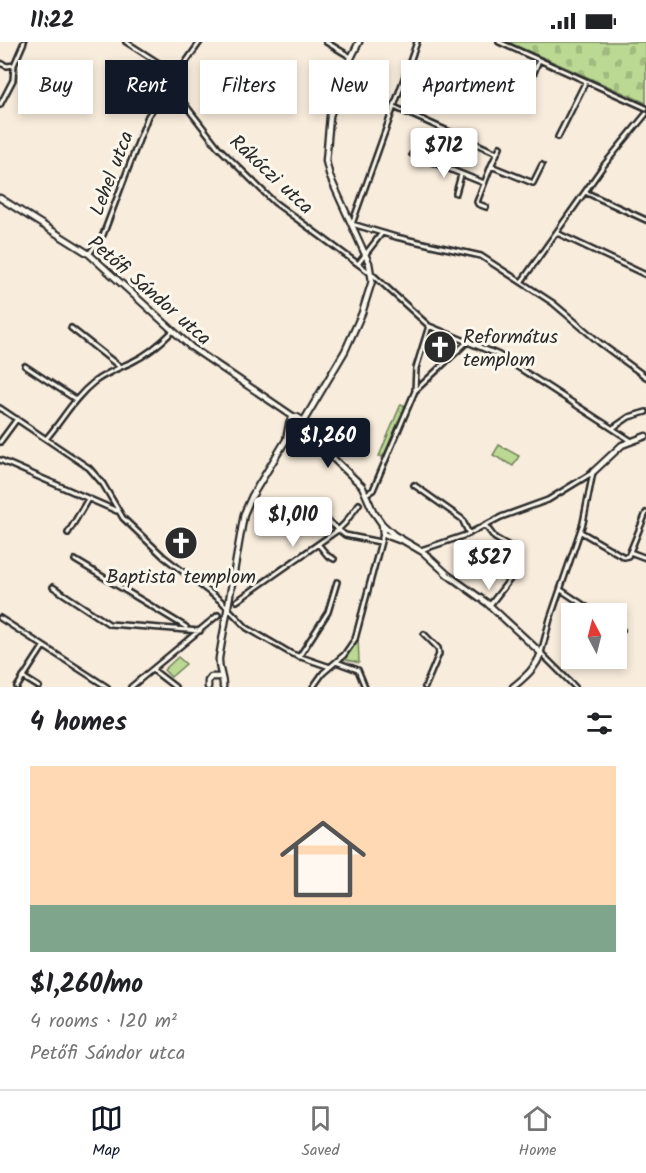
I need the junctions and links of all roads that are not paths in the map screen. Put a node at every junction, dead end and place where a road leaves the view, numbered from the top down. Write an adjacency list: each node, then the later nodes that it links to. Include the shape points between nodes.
1 (24, 42): 13 (street)
2 (126, 42): 9 (street)
3 (200, 42): 10 (street, Lehel utca)
4 (326, 42): 8 (street)
5 (359, 42): 8 (street)
6 (417, 42): 17 (street)
7 (499, 42): 11 (street)
8 (351, 57): 35 (street, via 330,116 326,161)
9 (155, 60)
10 (187, 60)
11 (539, 60): 14 (street); 15 (street)
12 (0, 63): 13 (street)
13 (14, 65): 16 (street, via 13,80)
14 (536, 67)
15 (586, 81): 19 (street); 22 (street)
16 (0, 105)
17 (394, 107): 24 (street); 35 (street)
18 (188, 108): 40 (street, Rákóczi utca, via 218,147 274,202)
19 (646, 108)
20 (149, 114): 38 (street, Lehel utca, via 103,235)
21 (646, 114): 30 (street)
22 (558, 137)
23 (500, 147): 24 (street)
24 (497, 153): 27 (street)
25 (412, 154): 28 (street)
26 (542, 165): 27 (street, via 533,183)
27 (491, 166): 29 (street)
28 (461, 175): 29 (street); 31 (street)
29 (484, 183): 33 (street, via 477,203)
30 (585, 192): 34 (street); 37 (street)
31 (456, 193)
32 (0, 198): 38 (street, Petőfi Sándor utca)
33 (486, 207)
34 (646, 220)
35 (352, 224): 36 (street); 39 (street)
36 (382, 233): 39 (street); 43 (street, via 481,256)
37 (557, 233): 42 (street); 43 (street)
38 (89, 254): 46 (street, Petőfi Sándor utca)
39 (366, 255): 40 (street); 41 (street)
40 (358, 264): 41 (street, Rákóczi utca)
41 (370, 273): 44 (street, Rákóczi utca); 52 (street, via 370,291 357,326)
42 (646, 275)
43 (522, 282): 50 (street)
44 (429, 326): 47 (street, Rákóczi utca); 51 (street, via 416,368)
45 (71, 328): 49 (street)
46 (173, 331): 49 (street, via 134,362); 55 (street, Petőfi Sándor utca)
47 (466, 343): 51 (street); 61 (street, Rákóczi utca, via 499,355)
48 (25, 366): 53 (street)
49 (120, 367): 53 (street, via 100,377)
50 (646, 377)
51 (415, 391): 72 (street, via 373,490)
52 (315, 398): 57 (street); 60 (street)
53 (75, 399): 62 (street)
54 (0, 408): 58 (street)
55 (280, 408): 57 (street, Petőfi Sándor utca); 59 (street, Petőfi Sándor utca)
56 (646, 412): 61 (street)
57 (296, 417): 59 (street); 60 (street, Petőfi Sándor utca)
58 (17, 419): 62 (street); 65 (street)
59 (289, 424): 60 (street, via 291,429); 66 (street, via 288,437)
60 (301, 427): 66 (street); 72 (street)
61 (612, 428): 64 (street, Rákóczi utca)
62 (46, 439): 76 (street, via 89,468)
63 (645, 439): 64 (street)
64 (630, 440): 68 (street)
65 (0, 442)
66 (276, 459): 101 (street, via 244,514)
67 (0, 460): 73 (street)
68 (593, 472): 69 (street); 70 (street)
69 (583, 479): 70 (street); 79 (street, via 548,500)
70 (591, 483): 81 (street)
71 (414, 485): 84 (street, via 462,519)
72 (366, 494): 78 (street)
73 (88, 499): 76 (street); 82 (street)
74 (359, 504): 80 (street)
75 (289, 507): 80 (street, via 318,513)
76 (117, 512): 101 (street)
77 (646, 513): 90 (street)
78 (382, 524): 83 (street); 86 (street)
79 (485, 525): 84 (street); 88 (street, via 495,538)
80 (338, 530): 85 (street); 87 (street)
81 (581, 531): 90 (street, via 624,557); 97 (street)
82 (68, 533)
83 (383, 534): 85 (street); 86 (street)
84 (469, 534): 89 (street)
85 (381, 542): 111 (street, via 355,639)
86 (404, 542): 89 (street)
87 (318, 544): 92 (street); 98 (street)
88 (516, 550)
89 (420, 551): 100 (street)
90 (630, 552): 91 (street)
91 (646, 558)
92 (334, 559)
93 (75, 560): 104 (street)
94 (514, 574): 100 (street)
95 (337, 582): 109 (street, via 328,612)
96 (53, 587): 104 (street, via 109,624)
97 (561, 590): 99 (street); 108 (street)
98 (237, 601)
99 (580, 603)
100 (490, 605): 108 (street)
101 (227, 608): 109 (street, via 247,628); 110 (street)
102 (218, 615): 105 (street)
103 (0, 618): 107 (street)
104 (189, 629): 105 (street)
105 (200, 631): 113 (street)
106 (424, 634): 126 (street, via 440,654)
107 (43, 646): 115 (street); 119 (street)
108 (541, 653): 127 (street, via 527,676); 128 (street)
109 (299, 657): 112 (street)
110 (219, 658): 114 (street); 116 (street)
111 (336, 662): 112 (street); 125 (street, via 358,670)
112 (330, 667): 124 (street)
113 (153, 669): 120 (street); 121 (street)
114 (214, 676): 116 (street); 122 (street)
115 (22, 677): 117 (street); 118 (street)
116 (220, 677): 123 (street)
117 (17, 687)
118 (39, 687)
119 (107, 687)
120 (131, 687)
121 (175, 687)
122 (208, 687)
123 (223, 687)
124 (313, 687)
125 (365, 687)
126 (425, 687)
127 (513, 687)
128 (575, 687)

